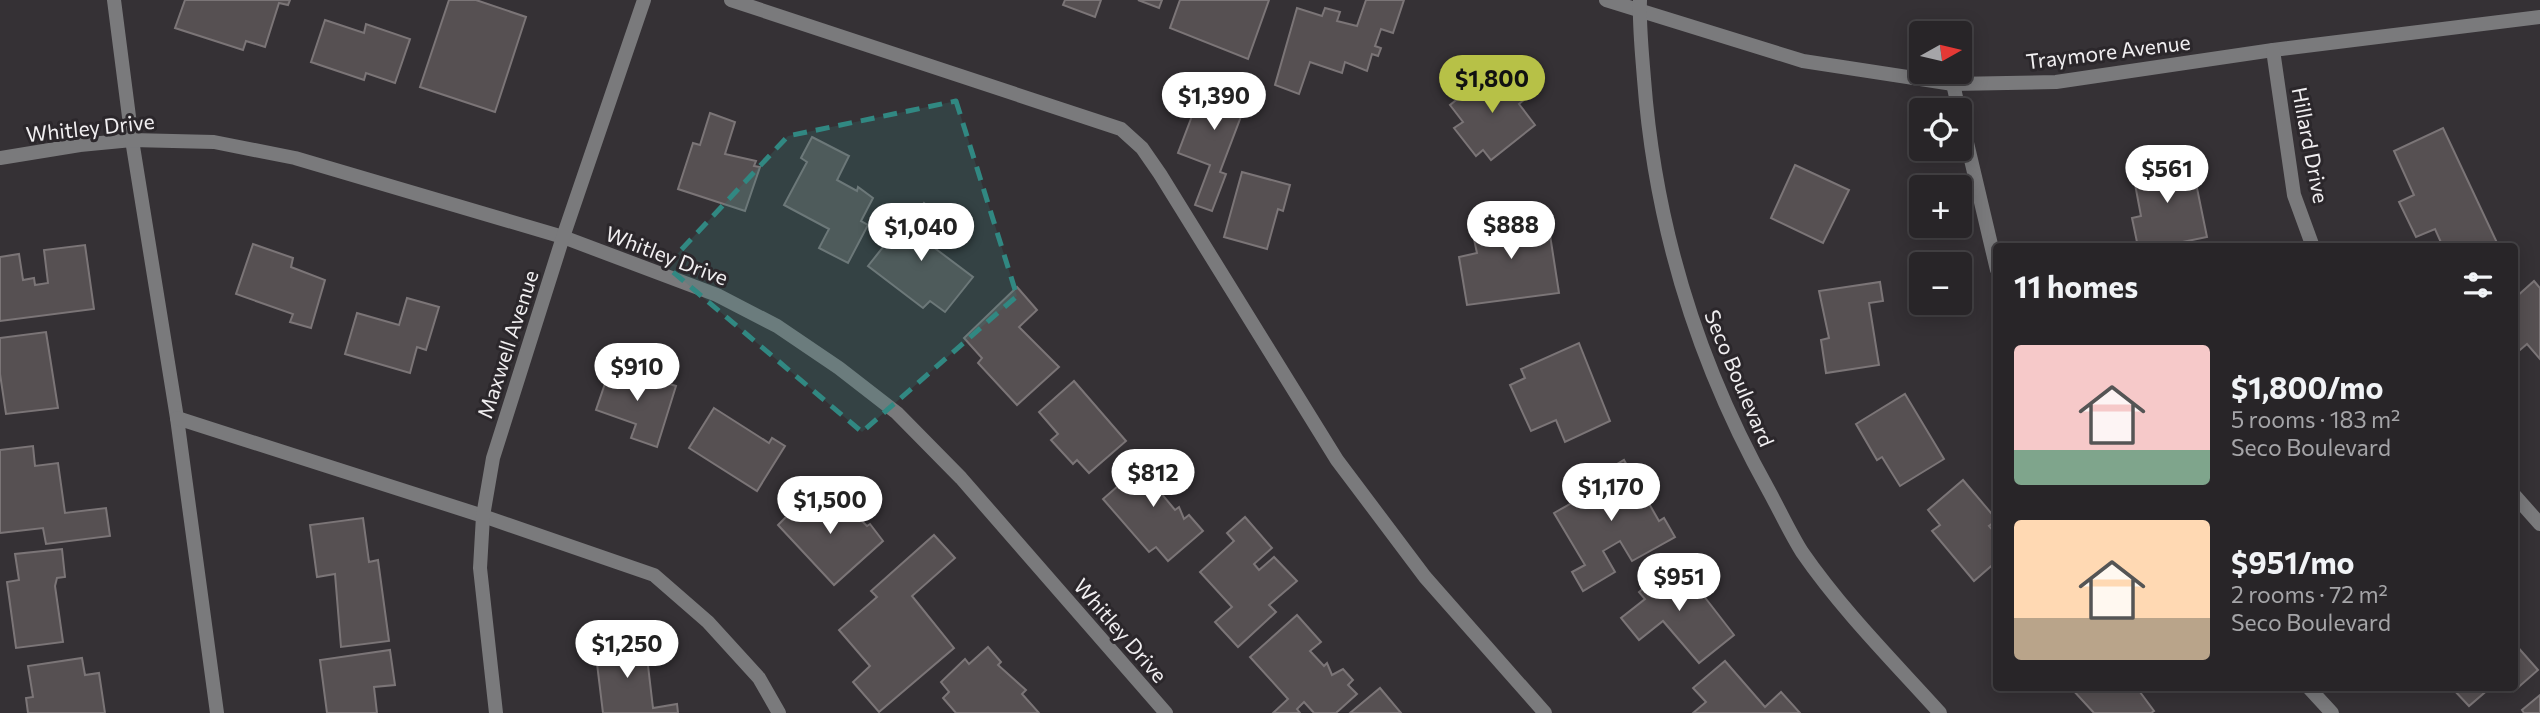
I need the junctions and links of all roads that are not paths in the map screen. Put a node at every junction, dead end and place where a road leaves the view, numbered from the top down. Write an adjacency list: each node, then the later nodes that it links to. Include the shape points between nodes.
1 (114, 0): 12 (street)
2 (644, 0): 15 (street, Maxwell Avenue)
3 (731, 0): 27 (street, via 1121,129 1160,174 1337,460 1424,577)
4 (1606, 0): 5 (street, Traymore Avenue)
5 (1640, 6): 8 (street, Traymore Avenue, via 1803,61); 28 (street, Seco Boulevard, via 1646,107 1660,208 1682,293 1716,386 1802,551)
6 (2540, 19): 7 (street, Traymore Avenue)
7 (2273, 50): 10 (street, Traymore Avenue, via 2056,82); 16 (street, Hillard Drive, via 2294,195)
8 (1909, 77)
9 (1953, 84): 11 (street)
10 (1972, 84)
11 (1956, 98)
12 (132, 140): 13 (street, Whitley Drive); 15 (street, Whitley Drive, via 214,142 295,158); 18 (street)
13 (0, 158)
14 (1971, 161): 17 (street)
15 (563, 237): 20 (street, Maxwell Avenue, via 493,458); 26 (street, Whitley Drive, via 717,295 777,326 878,398 961,478)
16 (2312, 243)
17 (1993, 253)
18 (177, 418): 20 (street); 23 (street)
19 (2518, 499): 21 (street)
20 (483, 516): 24 (street, Maxwell Avenue, via 480,568); 25 (street, via 654,575 759,678)
21 (2540, 524)
22 (2312, 691): 29 (street)
23 (216, 713)
24 (496, 713)
25 (779, 713)
26 (1166, 713)
27 (1545, 713)
28 (1940, 713)
29 (2332, 713)

